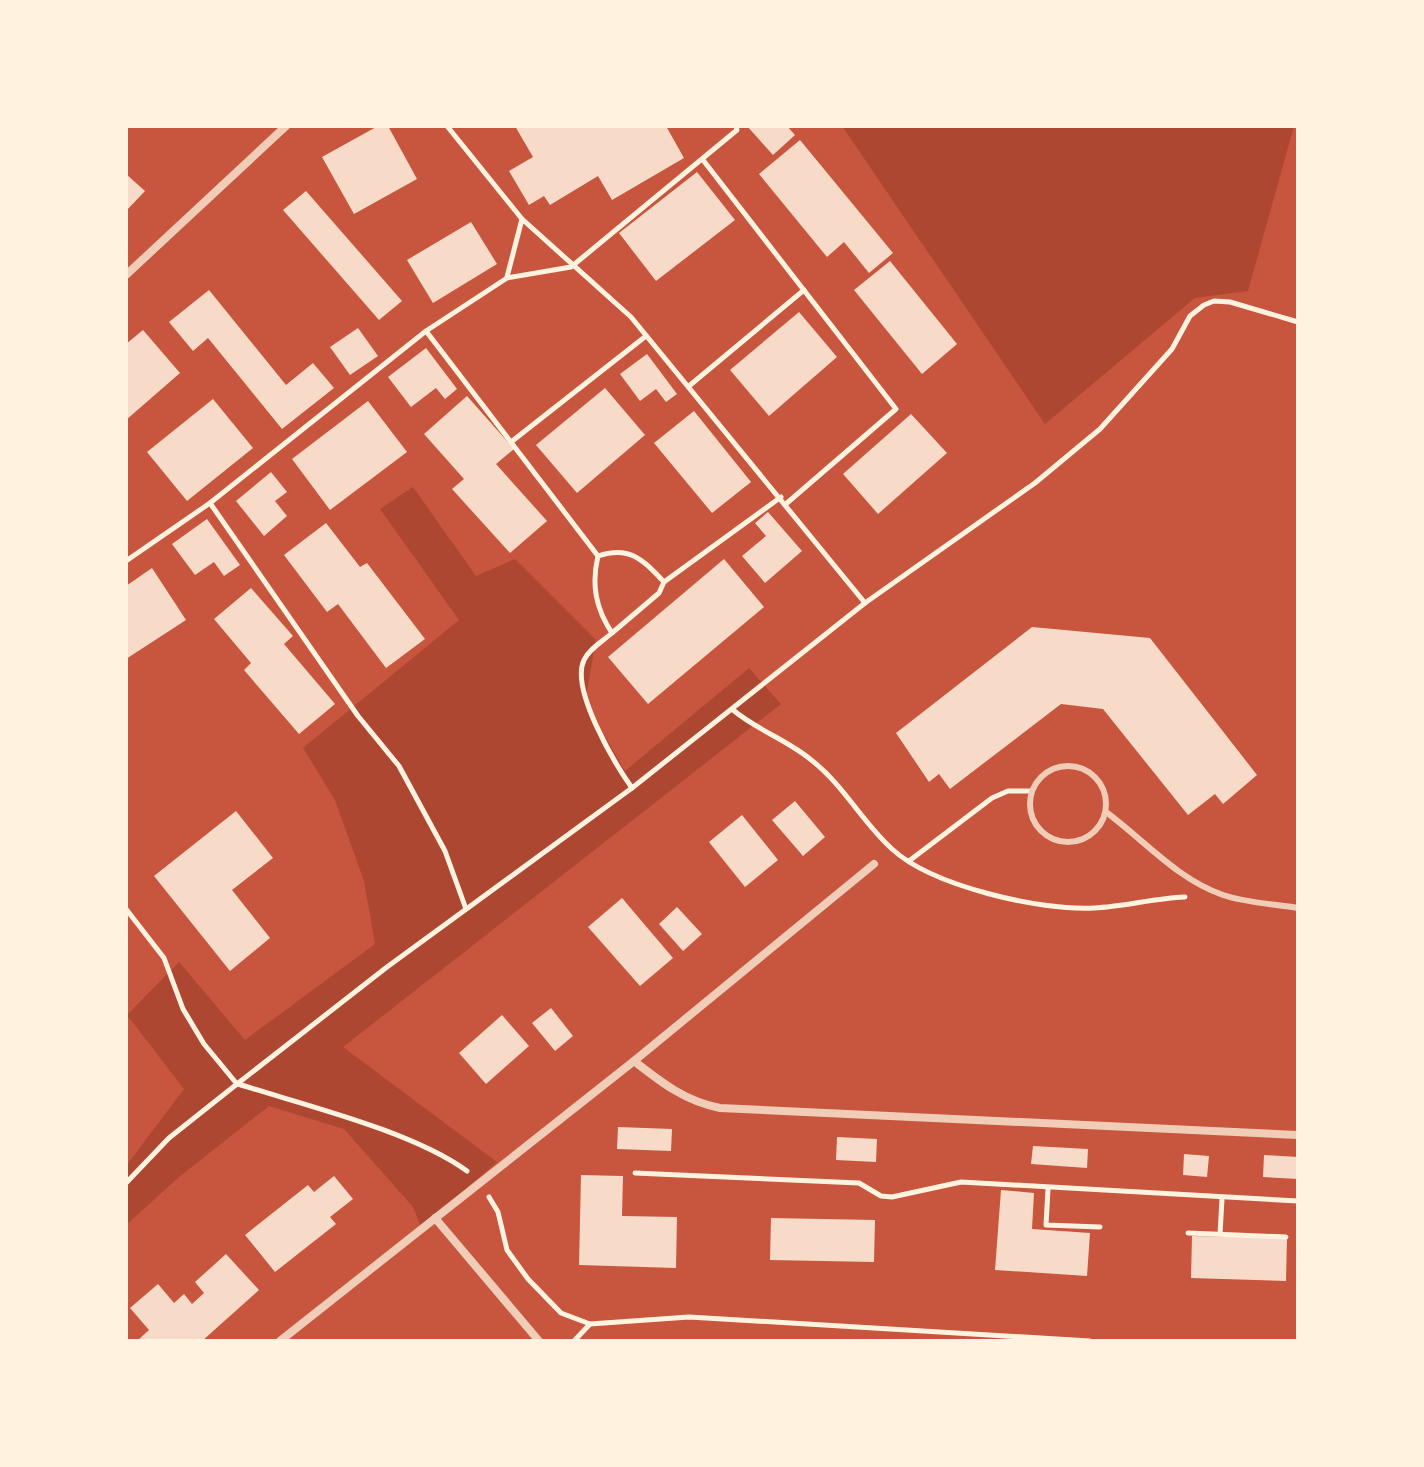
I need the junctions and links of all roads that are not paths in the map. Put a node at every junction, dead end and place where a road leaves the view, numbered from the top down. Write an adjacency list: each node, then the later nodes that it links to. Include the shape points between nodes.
1 (286, 126): 2 (street)
2 (126, 275)
3 (1106, 812): 3 (lane, via 1093,834 1057,842 1031,816 1032,791 1048,772 1084,769 1102,788); 5 (lane, via 1168,864 1226,896)
4 (874, 864): 6 (street)
5 (1298, 908)
6 (634, 1061): 7 (street, via 671,1090 720,1108); 8 (street)
7 (1298, 1135)
8 (435, 1218): 9 (street); 10 (street)
9 (280, 1341)
10 (539, 1341)

